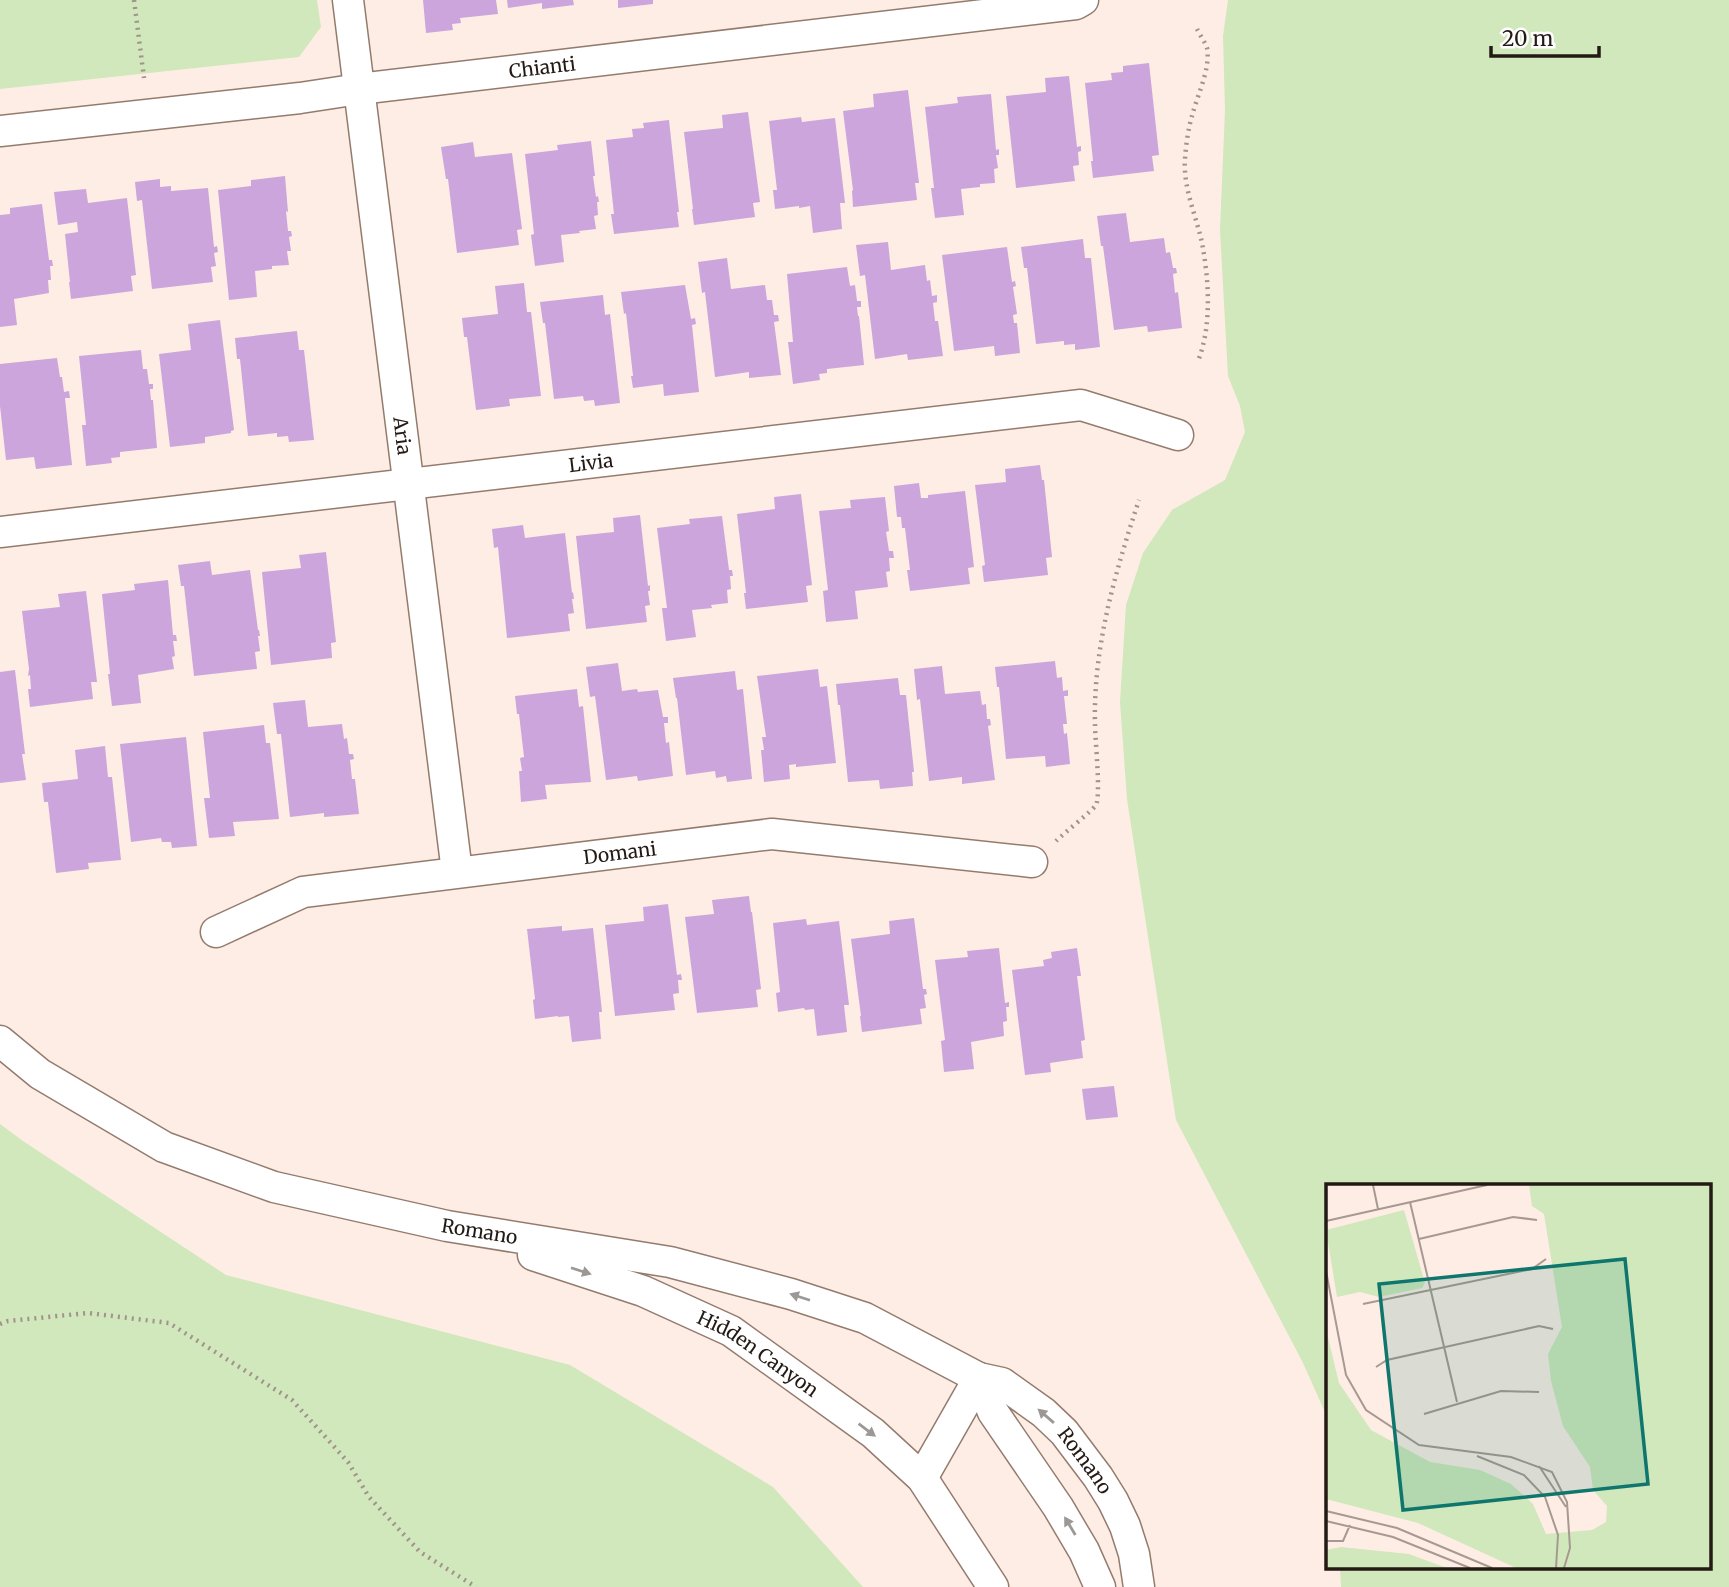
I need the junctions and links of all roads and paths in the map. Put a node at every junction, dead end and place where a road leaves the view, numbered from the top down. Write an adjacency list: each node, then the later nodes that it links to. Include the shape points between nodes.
1 (134, 0): 5 (path)
2 (348, 0): 6 (street, Aria)
3 (1083, 0): 6 (street, Chianti)
4 (1197, 30): 8 (path, via 1208,61 1185,160 1207,283 1207,318)
5 (144, 78)
6 (359, 89): 7 (street, Chianti); 10 (street, Aria)
7 (0, 131)
8 (1198, 361)
9 (1178, 435): 10 (street, Livia, via 1081,405)
10 (409, 484): 12 (street, Livia); 14 (street, Aria)
11 (1139, 500): 13 (path, via 1102,631 1095,714 1096,805)
12 (0, 532)
13 (1032, 862): 14 (street, Domani, via 772,834)
14 (457, 872): 15 (street, Domani, via 303,891)
15 (216, 932)
16 (0, 1041): 17 (street, Romano, via 40,1074 164,1147 274,1187)
17 (447, 1226): 19 (street, Romano, one-way to 17, via 865,1318 791,1294 670,1262); 20 (street, Hidden Canyon, one-way to 20, via 643,1291 731,1331 873,1433)
18 (0, 1324): 21 (path, via 88,1313 169,1323 292,1401 348,1462 369,1497 421,1552)
19 (979, 1378): 20 (street); 23 (street, one-way to 19, via 1058,1507 993,1412); 24 (street, Romano, one-way to 19, via 1125,1527 1080,1452 1044,1413 1002,1383)
20 (922, 1478): 22 (street, Hidden Canyon)
21 (476, 1587)
22 (993, 1587)
23 (1100, 1587)
24 (1139, 1587)

